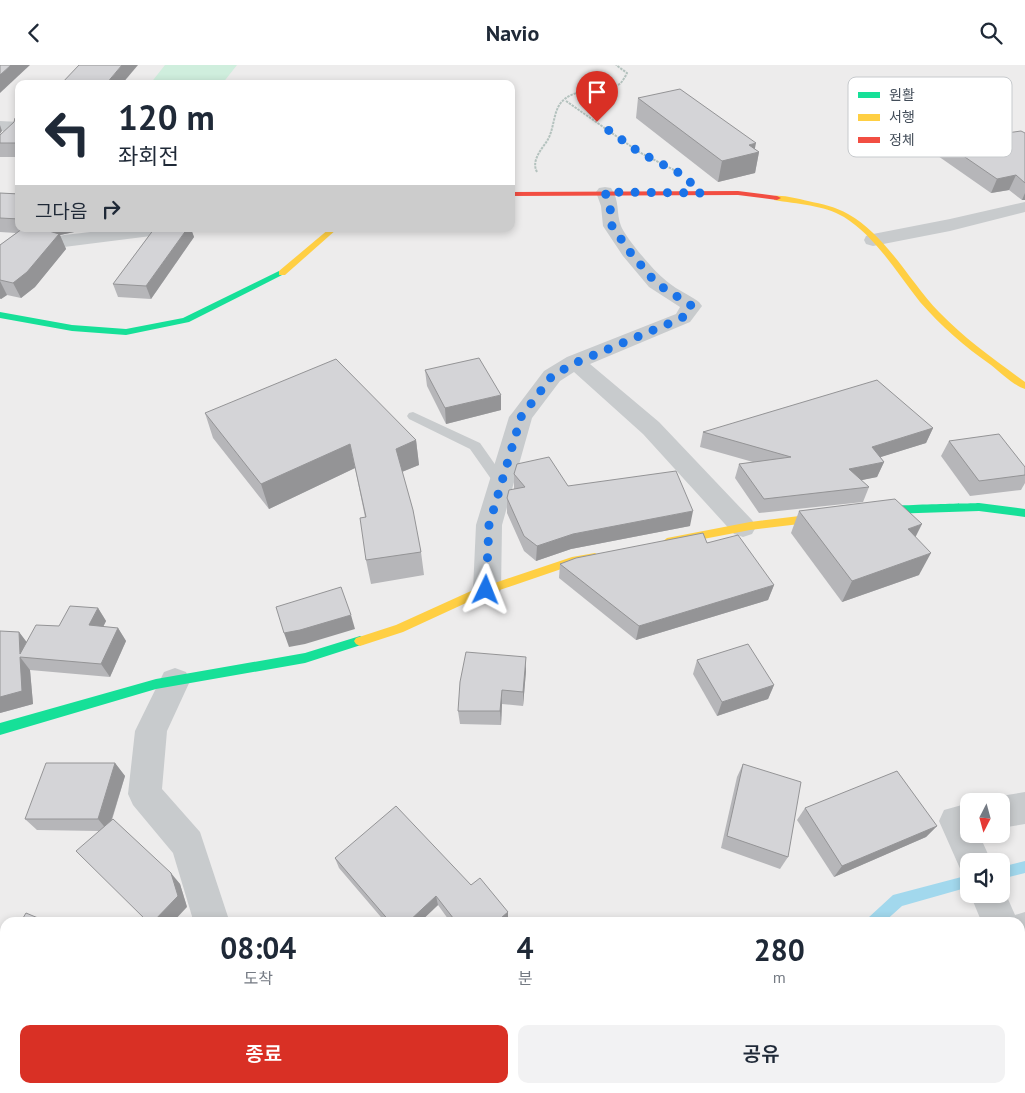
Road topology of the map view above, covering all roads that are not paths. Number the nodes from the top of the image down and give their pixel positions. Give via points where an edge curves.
1 (0, 127) edge
2 (15, 127) edge
3 (15, 130) edge
4 (0, 145) edge
5 (605, 192) junction
6 (515, 194) edge
7 (1025, 207) edge
8 (135, 232) edge
9 (330, 232) edge
10 (873, 240) junction
11 (64, 241) dead end
12 (0, 315) edge
13 (575, 363) junction
14 (1025, 387) edge
15 (413, 416) dead end
16 (501, 483) junction
17 (1025, 513) edge
18 (743, 527) junction
19 (658, 544) edge
20 (610, 554) edge
21 (486, 590) junction
22 (175, 681) junction
23 (0, 729) edge
24 (1025, 808) edge
25 (1010, 811) edge
26 (210, 917) edge

1 - 2 street
3 - 4 street
5 - 6 street
5 - 10 street via 769,196 821,206 845,215
5 - 13 street via 612,226 630,252 656,283 692,306 682,318
7 - 10 street
8 - 11 street
9 - 12 street via 286,271 186,320 126,332 72,328
10 - 14 street via 934,311 979,355
13 - 16 street via 552,376 521,417
13 - 18 street via 651,428
15 - 16 lane via 475,446
16 - 21 street via 489,525
17 - 18 street via 979,507 888,510
18 - 19 street
20 - 21 street via 572,561
21 - 22 street via 399,629 305,658
22 - 23 street
22 - 26 street via 151,731 145,794 188,843
24 - 25 street

